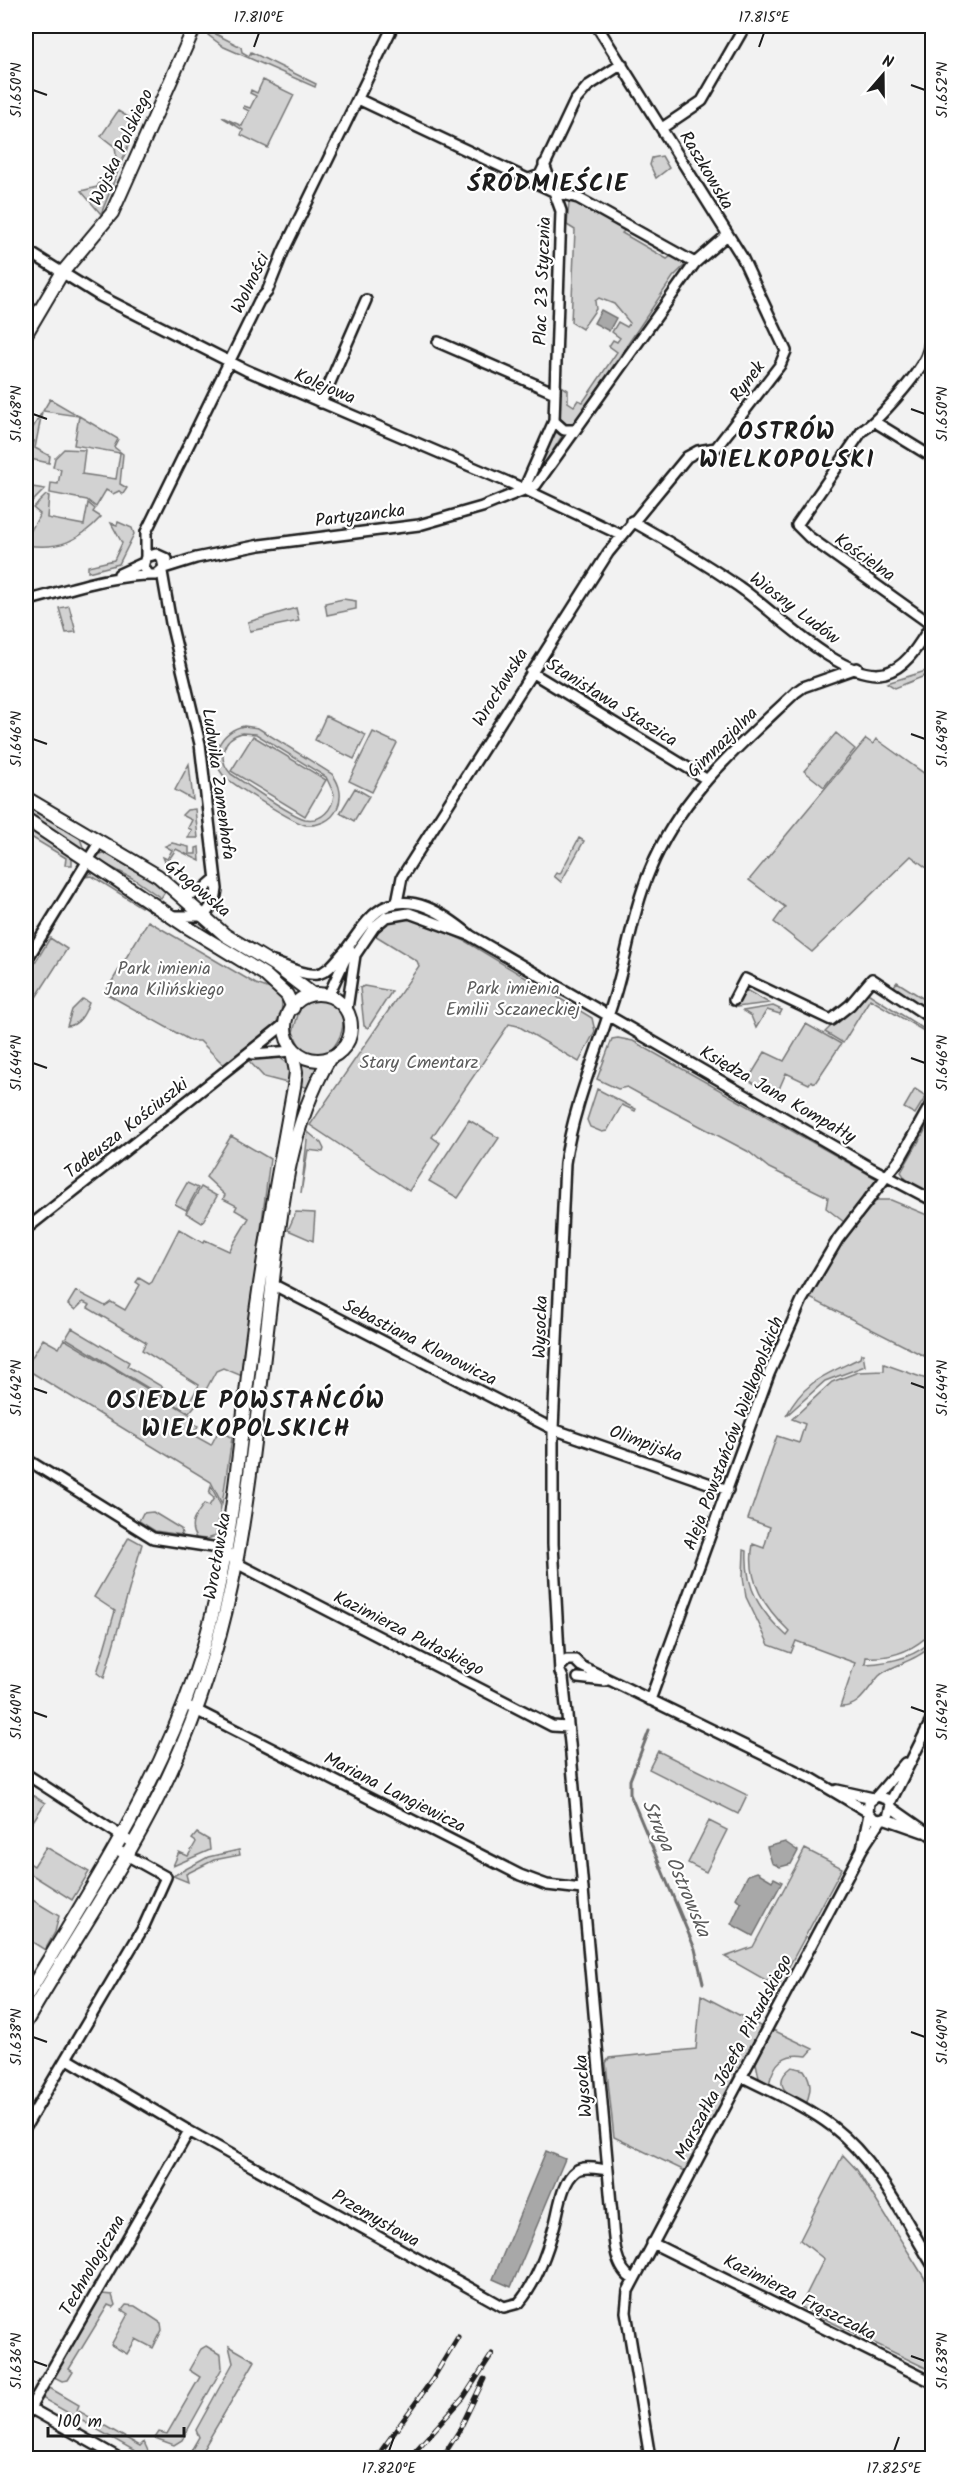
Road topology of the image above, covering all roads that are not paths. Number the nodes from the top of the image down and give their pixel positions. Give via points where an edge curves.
1 (195, 26) edge
2 (393, 26) edge
3 (597, 26) edge
4 (745, 26) edge
5 (925, 26) edge
6 (933, 30) edge
7 (622, 64) junction
8 (358, 99) junction
9 (662, 128) junction
10 (544, 164) junction
11 (529, 179) junction
12 (555, 192) junction
13 (727, 235) junction
14 (26, 250) edge
15 (695, 263) junction
16 (62, 273) junction
17 (366, 300) dead end
18 (933, 315) edge
19 (26, 334) edge
20 (781, 336) joint
21 (438, 342) dead end
22 (231, 361) junction
23 (555, 393) junction
24 (321, 403) junction
25 (554, 421) junction
26 (875, 422) junction
27 (573, 430) junction
28 (689, 455) joint
29 (933, 457) edge
30 (525, 489) junction
31 (632, 521) junction
32 (621, 535) junction
33 (145, 560) junction
34 (158, 570) junction
35 (104, 581) junction
36 (26, 601) edge
37 (932, 624) edge
38 (857, 668) junction
39 (531, 672) junction
40 (706, 779) junction
41 (26, 798) edge
42 (26, 819) edge
43 (100, 842) junction
44 (88, 861) junction
45 (215, 879) junction
46 (181, 894) junction
47 (397, 902) junction
48 (170, 916) junction
49 (204, 916) junction
50 (471, 936) junction
51 (354, 942) junction
52 (266, 959) junction
53 (26, 961) edge
54 (311, 993) junction
55 (329, 994) junction
56 (734, 1000) dead end
57 (293, 1008) junction
58 (347, 1009) junction
59 (608, 1016) junction
60 (933, 1019) edge
61 (286, 1023) junction
62 (292, 1051) junction
63 (248, 1056) junction
64 (329, 1059) junction
65 (933, 1102) edge
66 (887, 1176) junction
67 (933, 1200) edge
68 (26, 1229) edge
69 (272, 1284) junction
70 (553, 1429) junction
71 (26, 1459) edge
72 (728, 1490) junction
73 (225, 1549) junction
74 (236, 1563) junction
75 (561, 1645) junction
76 (571, 1659) junction
77 (561, 1666) junction
78 (581, 1666) junction
79 (571, 1679) junction
80 (627, 1689) junction
81 (650, 1700) junction
82 (184, 1704) junction
83 (197, 1709) junction
84 (933, 1719) edge
85 (568, 1727) junction
86 (914, 1752) junction
87 (26, 1774) edge
88 (821, 1784) junction
89 (875, 1797) junction
90 (891, 1805) junction
91 (868, 1813) junction
92 (884, 1819) junction
93 (932, 1835) edge
94 (127, 1839) junction
95 (862, 1849) junction
96 (120, 1851) junction
97 (582, 1889) junction
98 (26, 1997) edge
99 (26, 2022) edge
100 (66, 2058) junction
101 (741, 2076) junction
102 (26, 2126) edge
103 (189, 2131) junction
104 (608, 2170) junction
105 (652, 2243) junction
106 (933, 2264) edge
107 (633, 2279) junction
108 (933, 2382) edge
109 (28, 2411) edge
110 (119, 2458) edge
111 (650, 2458) edge

1 - 16 main road, Wojska Polskiego via 112,213
2 - 8 street, Wolności
3 - 7 street, Raszkowska
4 - 9 street via 702,100
5 - 6 street
7 - 9 street, Raszkowska
7 - 10 street via 588,86 574,101
8 - 11 street
8 - 22 street, Wolności
9 - 13 street, Raszkowska
10 - 11 street via 538,177
10 - 12 street
11 - 12 street
12 - 15 street, Plac 23 Stycznia via 581,199
12 - 23 street, Plac 23 Stycznia via 561,211
13 - 15 street
13 - 20 street, Raszkowska
14 - 16 street, Kolejowa
15 - 27 street
16 - 19 main road, Wojska Polskiego
16 - 22 street, Kolejowa
17 - 24 street
18 - 26 street via 926,356
20 - 28 street, Rynek via 786,348 784,356 716,448
21 - 23 street
22 - 24 street, Kolejowa
22 - 33 street, Wolności via 145,535
23 - 25 street, Plac 23 Stycznia
24 - 30 street, Kolejowa
25 - 27 street via 564,430
25 - 30 street, Plac 23 Stycznia
26 - 29 street
26 - 37 street, Kościelna via 862,431 797,525
27 - 30 street via 536,484
28 - 31 street, Wrocławska
30 - 32 street, Kolejowa
30 - 34 street, Partyzancka via 482,507 419,525 260,545
31 - 32 street, Wrocławska
31 - 38 street, Wiosny Ludów via 742,588 818,650
32 - 39 street, Wrocławska
33 - 34 street, Ludwika Zamenhofa
33 - 34 street via 156,554
33 - 35 street, Partyzancka
34 - 35 street, Partyzancka
34 - 45 street, Ludwika Zamenhofa via 200,744
35 - 36 street, Partyzancka
37 - 38 street, Wiosny Ludów via 906,661 896,668 878,674
38 - 40 street, Gimnazjalna via 799,689
39 - 40 street, Stanisława Staszica
39 - 47 street, Wrocławska via 402,877
40 - 59 street, Gimnazjalna via 665,838 649,873
41 - 43 main road, Głogowska
42 - 44 main road, Głogowska
43 - 44 street
43 - 46 main road, Głogowska
44 - 48 main road, Głogowska
44 - 53 street
45 - 46 street, Ludwika Zamenhofa via 199,893
45 - 49 street, Ludwika Zamenhofa via 216,897
46 - 49 main road, Głogowska
47 - 50 street via 413,902 430,909
47 - 51 street via 377,912
48 - 49 street
48 - 57 main road, Głogowska via 264,974 287,995
49 - 52 main road, Głogowska via 232,940
50 - 58 street via 403,912 380,920 359,947 351,968
50 - 59 street, Księdza Jana Kompałły
51 - 52 street via 319,974
51 - 55 street
52 - 54 main road, Głogowska
54 - 55 main road
54 - 57 main road
55 - 58 main road
56 - 60 street via 745,979 831,1020 873,980
57 - 61 main road
58 - 64 main road via 350,1035
59 - 66 street, Księdza Jana Kompałły
59 - 70 street, Wysocka via 571,1130 565,1163
61 - 62 main road
61 - 63 street, Tadeusza Kościuszki
62 - 63 street, Tadeusza Kościuszki
62 - 64 main road via 315,1060
62 - 73 main road, Wrocławska via 294,1087 260,1280
63 - 68 street, Tadeusza Kościuszki
64 - 69 main road, Wrocławska via 297,1131 282,1198
65 - 66 street, Aleja Powstańców Wielkopolskich
66 - 67 street, Księdza Jana Kompałły
66 - 72 street, Aleja Powstańców Wielkopolskich via 838,1239 802,1300 769,1374
69 - 70 street, Sebastiana Klonowicza
69 - 74 main road, Wrocławska
70 - 72 street, Olimpijska
70 - 75 street, Wysocka via 553,1544
71 - 73 street via 153,1538
72 - 81 street, Aleja Powstańców Wielkopolskich
73 - 74 street
73 - 82 main road, Wrocławska via 205,1642
74 - 83 main road, Wrocławska
74 - 85 street, Kazimierza Pułaskiego via 552,1726
75 - 76 street
75 - 77 street, Wysocka
76 - 77 street
76 - 78 street
77 - 79 street, Wysocka
78 - 79 street
78 - 80 street
79 - 80 street via 596,1678
79 - 85 street, Wysocka via 565,1701
80 - 81 street
81 - 88 street
82 - 83 street, Mariana Langiewicza
82 - 94 main road, Wrocławska
83 - 94 main road, Wrocławska via 172,1769
83 - 97 street, Mariana Langiewicza via 520,1875 547,1885
84 - 86 street
85 - 97 street, Wysocka
86 - 89 street
86 - 90 street
87 - 94 street
88 - 89 street via 856,1797
88 - 91 street
89 - 90 street via 885,1798
89 - 91 street via 868,1804
90 - 92 street
90 - 93 street
91 - 92 street via 874,1819
91 - 95 street
92 - 93 street
92 - 95 street
94 - 96 main road, Wrocławska
95 - 101 street, Marszałka Józefa Piłsudskiego
96 - 98 main road, Wrocławska
96 - 99 main road, Wrocławska
96 - 100 street via 166,1876 143,1928
97 - 104 street, Wysocka
100 - 102 street
100 - 103 street, Przemysłowa
101 - 105 street, Marszałka Józefa Piłsudskiego
101 - 106 street via 814,2115 847,2139 873,2167
103 - 104 street, Przemysłowa via 504,2307 519,2303 532,2282 574,2172 581,2168
103 - 109 street, Technologiczna
104 - 107 street, Wysocka via 618,2261 621,2270
105 - 107 street, Marszałka Józefa Piłsudskiego
105 - 108 street, Kazimierza Frąszczaka
107 - 111 street via 626,2312
109 - 110 street

